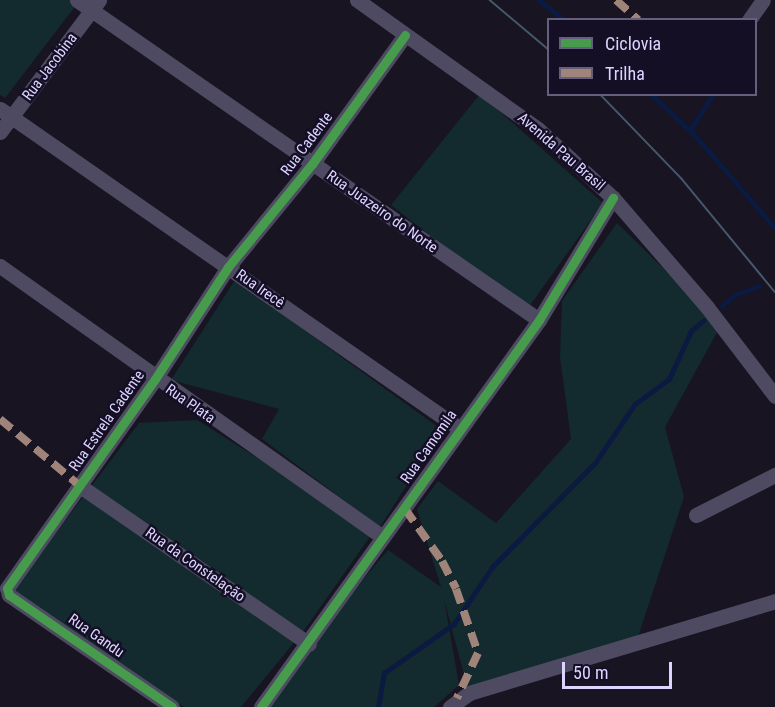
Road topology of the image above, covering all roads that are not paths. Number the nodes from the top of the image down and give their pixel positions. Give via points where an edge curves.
1 (77, 0) edge
2 (357, 0) edge
3 (764, 0) edge
4 (96, 5) edge
5 (750, 18) edge
6 (405, 35) junction
7 (6, 113) edge
8 (0, 132) edge
9 (312, 164) junction
10 (614, 198) junction
11 (0, 266) edge
12 (228, 267) junction
13 (539, 320) junction
14 (155, 379) junction
15 (775, 396) edge
16 (460, 429) junction
17 (775, 475) edge
18 (80, 486) junction
19 (696, 515) dead end
20 (383, 537) junction
21 (7, 588) joint
22 (775, 601) edge
23 (309, 644) junction
24 (172, 707) edge
25 (261, 707) edge
26 (450, 707) edge

1 - 4 street, Rua Juazeiro do Norte
2 - 6 street, Avenida Pau Brasil
3 - 5 street
4 - 7 street, Rua Jacobina
4 - 9 street, Rua Juazeiro do Norte
6 - 9 street, Rua Cadente
6 - 10 street, Avenida Pau Brasil via 481,85 538,129
7 - 8 street, Rua Jacobina
7 - 12 street, Rua Irecê
9 - 12 street, Rua Cadente
9 - 13 street, Rua Juazeiro do Norte
10 - 13 street, Rua Camomila
10 - 15 street, Avenida Pau Brasil via 707,307
11 - 14 street, Rua Plata
12 - 14 street, Rua Estrela Cadente
12 - 16 street, Rua Irecê
13 - 16 street, Rua Camomila
14 - 18 street, Rua Estrela Cadente
14 - 20 street, Rua Plata
16 - 20 street, Rua Camomila
17 - 19 street
18 - 21 street, Rua Estrela Cadente
18 - 23 street, Rua da Constelação
20 - 23 street, Rua Camomila
21 - 24 street, Rua Gandu via 9,595
22 - 26 street via 469,693
23 - 25 street, Rua Camomila

